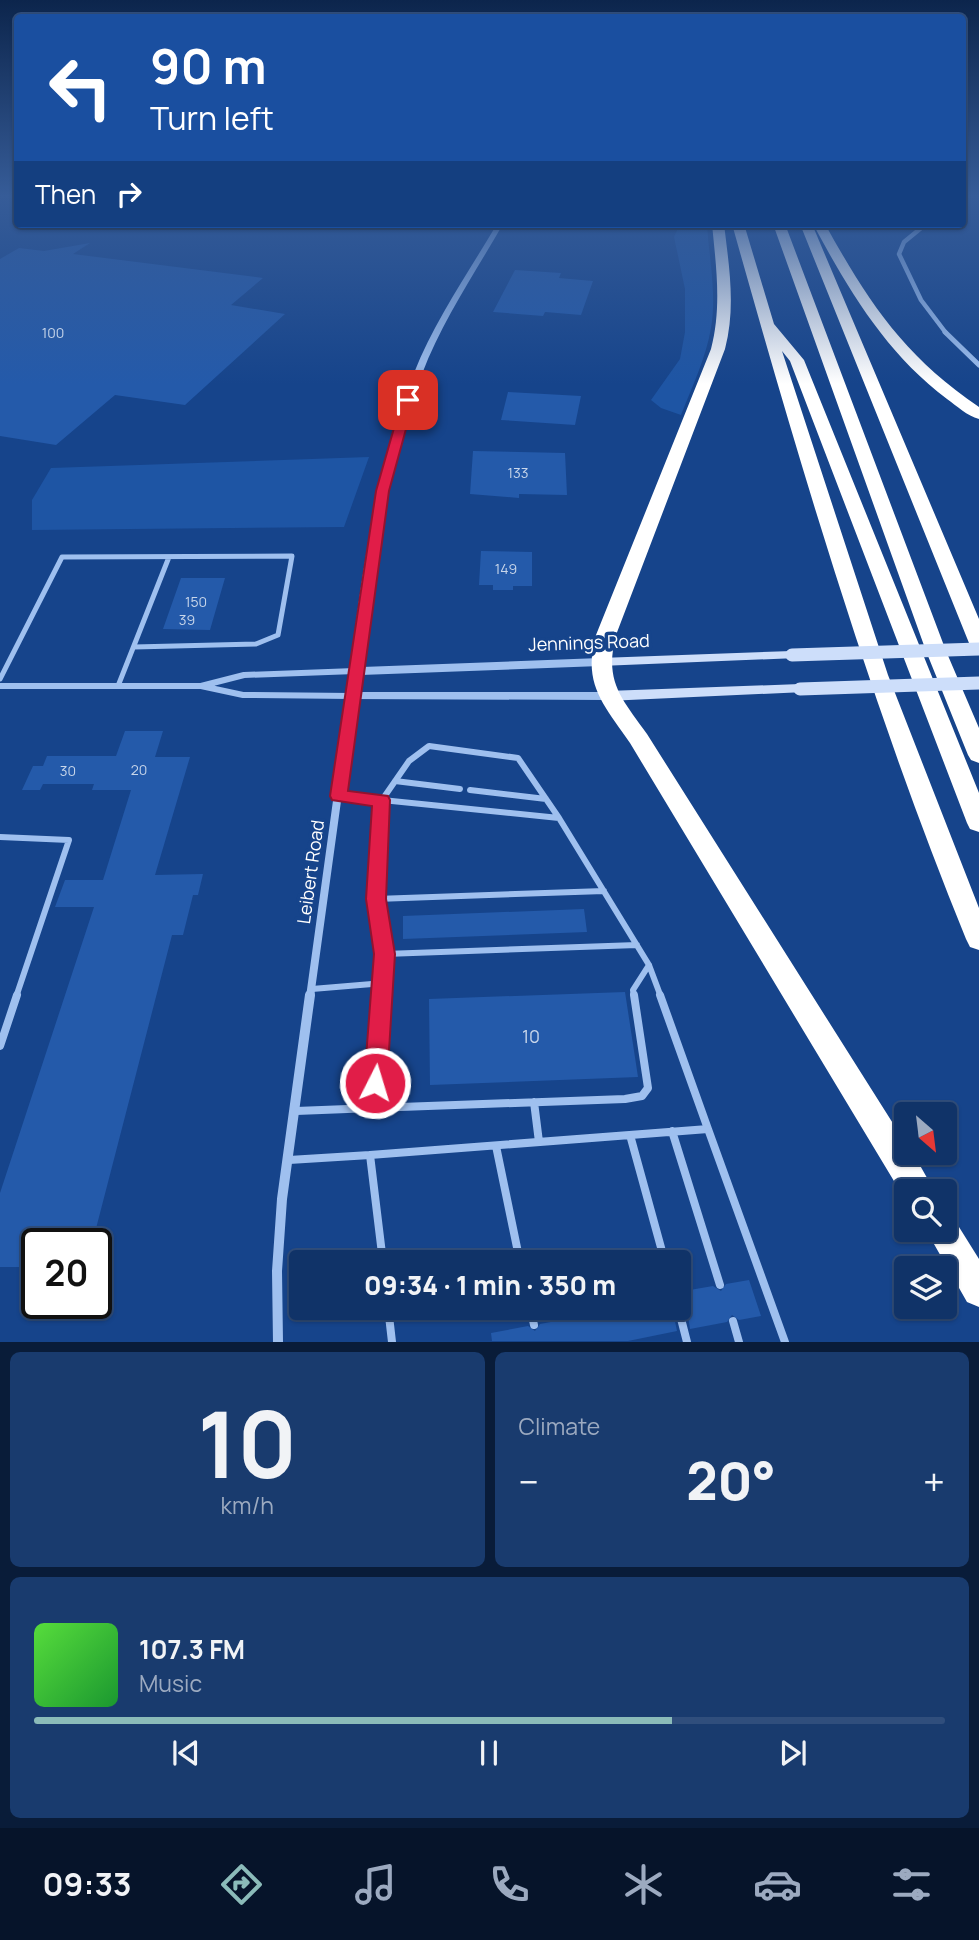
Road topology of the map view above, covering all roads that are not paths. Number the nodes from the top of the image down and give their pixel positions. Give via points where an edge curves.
1 (480, 259) edge
2 (722, 259) edge
3 (747, 259) edge
4 (779, 259) edge
5 (792, 259) edge
6 (820, 259) edge
7 (839, 259) edge
8 (900, 259) edge
9 (766, 323) junction
10 (979, 365) edge
11 (979, 414) edge
12 (169, 557) junction
13 (881, 577) junction
14 (979, 643) edge
15 (134, 648) junction
16 (979, 649) edge
17 (600, 662) junction
18 (355, 671) junction
19 (0, 679) edge
20 (979, 683) edge
21 (0, 686) edge
22 (118, 686) junction
23 (201, 686) junction
24 (352, 696) junction
25 (607, 696) junction
26 (979, 755) edge
27 (395, 781) junction
28 (460, 789) dead end
29 (470, 790) dead end
30 (339, 796) junction
31 (546, 799) junction
32 (382, 800) junction
33 (559, 818) junction
34 (979, 823) edge
35 (0, 837) edge
36 (604, 891) junction
37 (376, 899) junction
38 (979, 939) edge
39 (636, 945) junction
40 (385, 954) junction
41 (649, 965) junction
42 (384, 983) junction
43 (312, 989) junction
44 (0, 1046) edge
45 (534, 1102) junction
46 (373, 1108) junction
47 (296, 1111) junction
48 (708, 1129) junction
49 (672, 1131) junction
50 (630, 1135) junction
51 (539, 1142) junction
52 (496, 1146) junction
53 (370, 1155) junction
54 (288, 1160) junction
55 (911, 1179) edge
56 (949, 1242) edge
57 (382, 1250) edge
58 (518, 1250) edge
59 (662, 1250) edge
60 (720, 1285) dead end
61 (979, 1290) edge
62 (389, 1320) edge
63 (533, 1320) edge
64 (681, 1320) edge
65 (733, 1321) dead end
66 (534, 1325) dead end
67 (278, 1342) edge
68 (392, 1342) edge
69 (687, 1342) edge
70 (739, 1342) edge
71 (785, 1342) edge

1 - 18 street, Leibert Road via 432,343 399,426 380,502
2 - 17 highway via 725,293 720,341 606,635
3 - 9 highway
4 - 13 highway via 876,542
5 - 26 highway via 936,651
6 - 14 highway
7 - 11 highway via 891,339 930,379
8 - 10 street via 906,276 958,345
9 - 13 highway via 797,360
9 - 38 highway via 886,702
12 - 15 lane
12 - 15 lane via 292,556 278,635 256,644
12 - 19 lane via 62,556
13 - 34 highway
15 - 22 lane
16 - 17 main road, Jennings Road, bridge
17 - 18 street, Jennings Road
17 - 25 highway
18 - 23 street, Jennings Road via 244,675
18 - 24 street, Leibert Road
20 - 25 main road, Jennings Road, bridge
21 - 22 street, Jennings Road
22 - 23 street, Jennings Road
23 - 24 street, Jennings Road via 243,695
24 - 25 street, Jennings Road
24 - 30 street, Leibert Road
25 - 55 highway via 639,738
27 - 28 lane
27 - 31 lane via 409,761 429,746 518,758
27 - 32 lane
29 - 31 lane
30 - 32 lane
30 - 43 street, Leibert Road
31 - 33 lane
32 - 33 lane
32 - 37 lane
33 - 36 lane
35 - 44 lane via 69,840
36 - 37 lane
36 - 39 lane
37 - 40 lane
39 - 40 lane
39 - 41 lane
40 - 42 lane
41 - 45 lane via 633,990 648,1088 642,1096
41 - 48 lane
42 - 43 lane
42 - 46 lane
43 - 47 street, Leibert Road
45 - 46 lane
45 - 51 lane
46 - 47 lane
47 - 54 street, Leibert Road
48 - 49 lane
48 - 71 lane
49 - 50 lane
49 - 60 lane
50 - 51 lane
50 - 59 lane
51 - 52 lane
52 - 53 lane
52 - 58 lane
53 - 54 lane
53 - 57 lane
54 - 67 street, Leibert Road via 278,1238
56 - 61 highway
62 - 68 lane
63 - 66 lane
64 - 69 lane
65 - 70 lane

